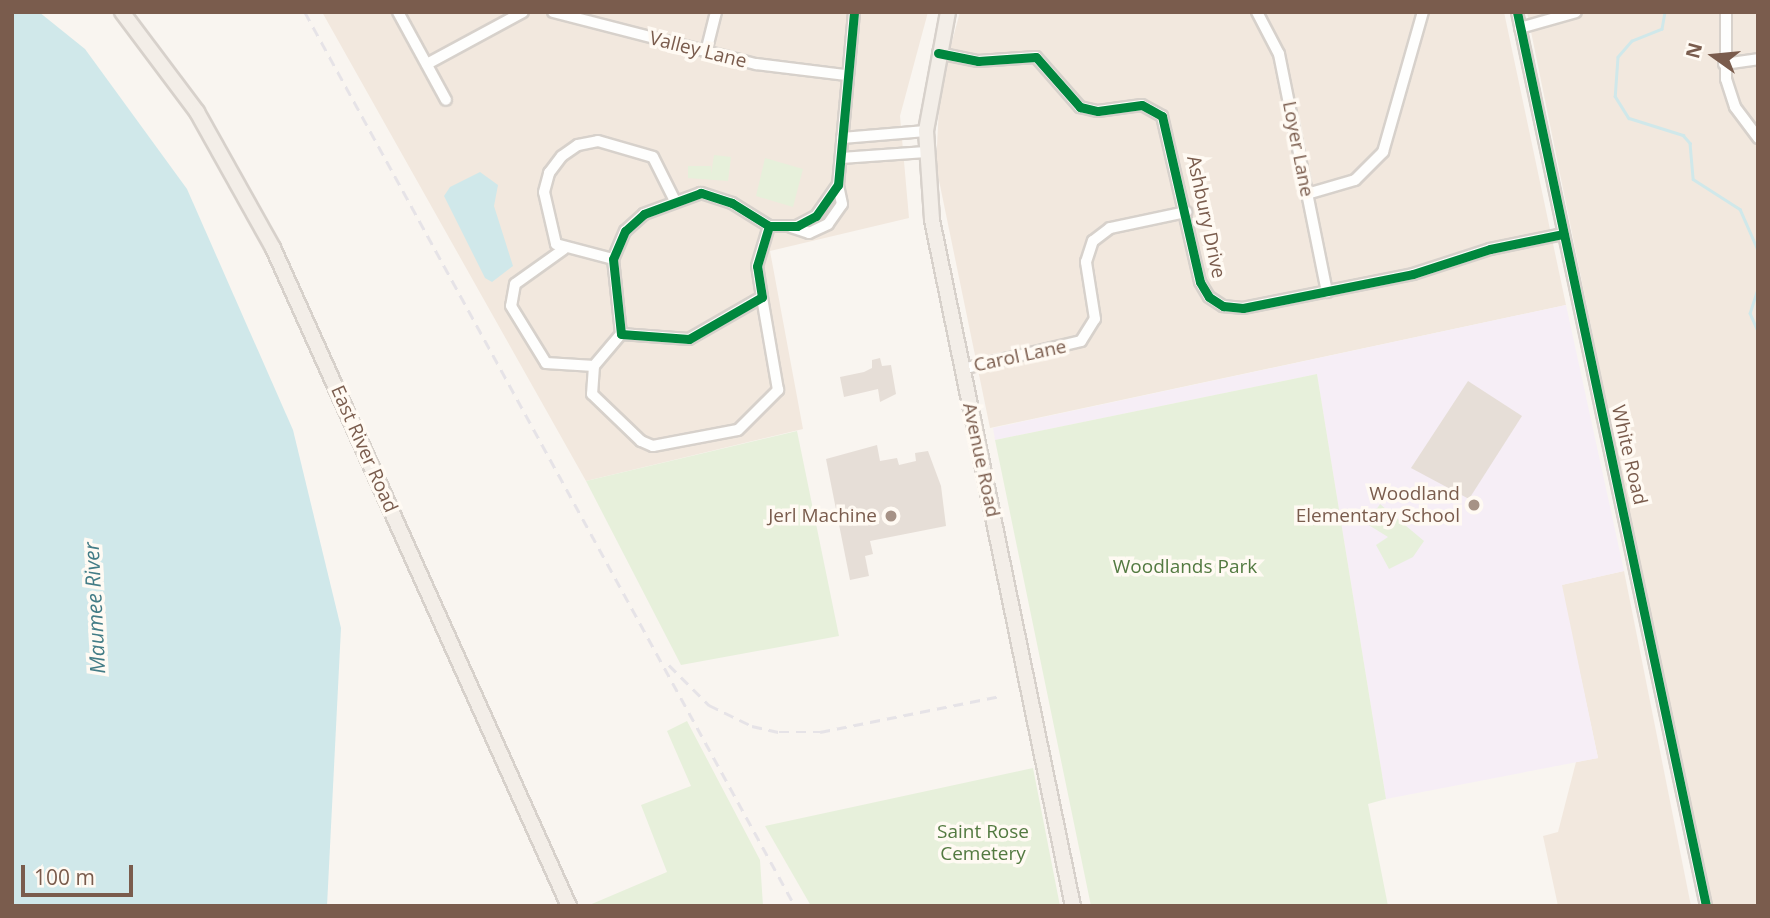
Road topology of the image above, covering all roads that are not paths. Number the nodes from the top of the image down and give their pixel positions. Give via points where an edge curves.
1 (122, 12) edge
2 (398, 12) edge
3 (523, 12) edge
4 (553, 12) edge
5 (716, 12) edge
6 (854, 12) edge
7 (948, 12) edge
8 (1257, 12) edge
9 (1423, 12) edge
10 (1517, 12) edge
11 (1576, 12) edge
12 (1726, 12) edge
13 (583, 16) edge
14 (1520, 28) junction
15 (706, 52) junction
16 (938, 53) junction
17 (1758, 59) edge
18 (427, 64) junction
19 (1724, 64) junction
20 (846, 75) junction
21 (446, 100) dead end
22 (926, 131) junction
23 (842, 138) junction
24 (1758, 138) edge
25 (926, 152) junction
26 (841, 158) junction
27 (1307, 194) junction
28 (674, 199) junction
29 (1186, 212) junction
30 (769, 226) junction
31 (1563, 234) junction
32 (564, 249) junction
33 (613, 259) junction
34 (1327, 292) junction
35 (762, 297) junction
36 (621, 334) junction
37 (594, 366) junction
38 (962, 369) junction
39 (569, 906) edge
40 (1073, 906) edge
41 (1706, 906) edge

1 - 39 main road, East River Road via 197,112 267,237
2 - 18 street
3 - 18 street
4 - 13 street, Valley Lane
5 - 15 street
6 - 20 street
7 - 16 main road, Avenue Road
8 - 27 street, Loyer Lane via 1279,54
9 - 27 street via 1383,152 1355,180
10 - 14 street, White Road
11 - 14 street
12 - 19 street
13 - 15 street, Valley Lane
14 - 31 street, White Road
15 - 20 street, Valley Lane
16 - 22 main road, Avenue Road
16 - 29 street, Ashbury Drive via 978,61 1036,57 1080,107 1098,111 1142,105 1157,112 1169,130
17 - 19 street
18 - 21 street
19 - 24 street via 1735,107
20 - 23 street
22 - 23 street
22 - 25 main road, Avenue Road
23 - 26 street
25 - 26 street
25 - 38 main road, Avenue Road via 932,220
26 - 30 street via 838,185 816,216 790,227
27 - 34 street, Loyer Lane
28 - 30 street via 701,193 717,197
28 - 32 street via 653,157 598,141 578,145 554,164 545,180 546,216
28 - 33 street via 632,223
29 - 34 street, Ashbury Drive via 1202,287 1218,304 1244,308
29 - 38 street, Carol Lane via 1111,228 1093,241 1086,262 1095,319 1081,341
30 - 35 street via 757,266
31 - 34 street, Ashbury Drive
31 - 41 street, White Road
32 - 33 street
32 - 37 street via 515,284 511,306 546,363
33 - 36 street
35 - 36 street via 688,339
35 - 37 street via 778,390 738,430 647,444 596,401
36 - 37 street
38 - 40 main road, Avenue Road

